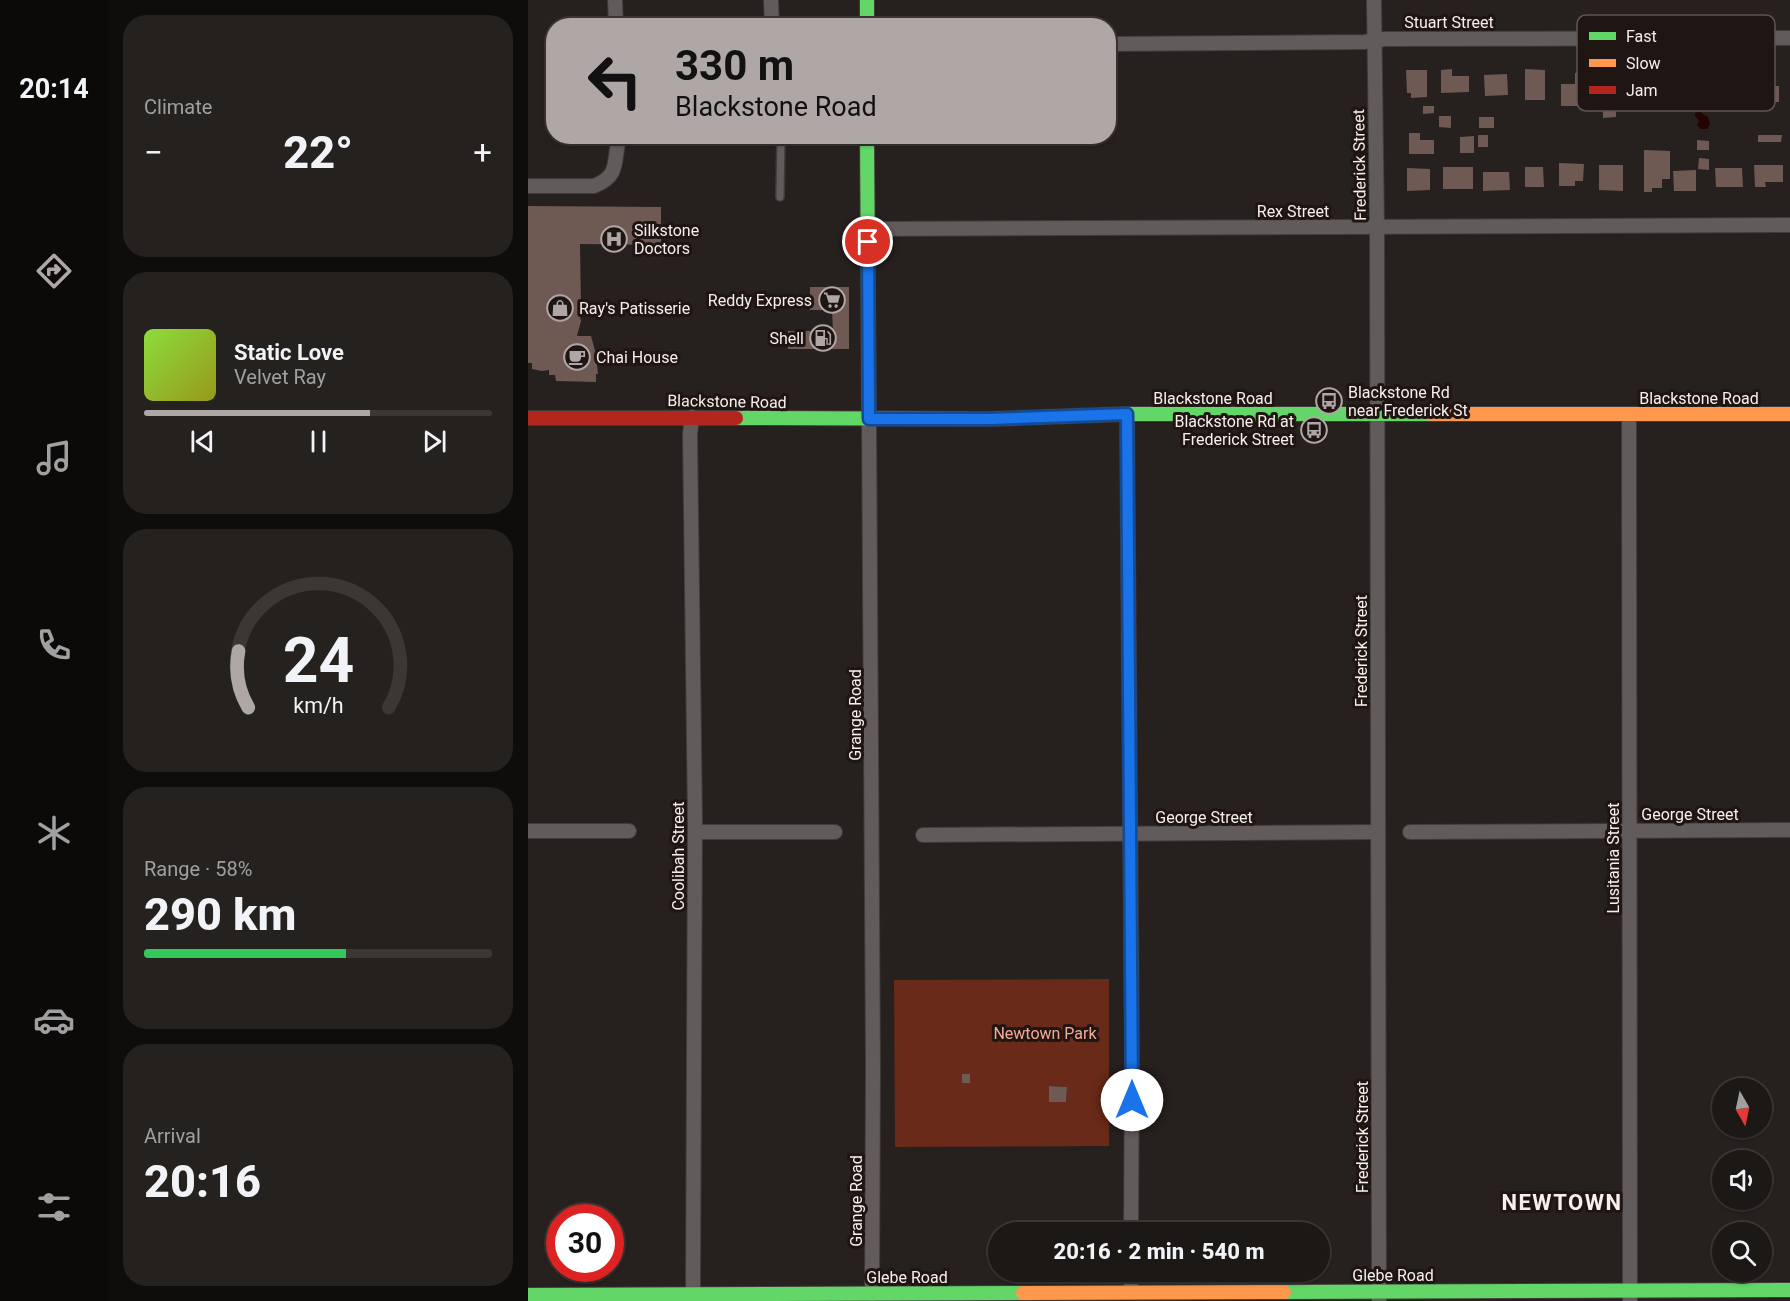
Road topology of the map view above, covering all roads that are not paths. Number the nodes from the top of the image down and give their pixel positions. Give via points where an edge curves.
1 (615, 0) edge
2 (771, 0) edge
3 (867, 0) edge
4 (1374, 0) edge
5 (616, 18) edge
6 (772, 18) edge
7 (867, 18) edge
8 (1775, 38) edge
9 (1790, 38) edge
10 (1577, 39) edge
11 (1374, 40) junction
12 (1116, 44) edge
13 (616, 144) edge
14 (781, 144) edge
15 (867, 144) edge
16 (528, 186) edge
17 (780, 197) dead end
18 (1790, 225) edge
19 (1377, 227) junction
20 (868, 229) junction
21 (1127, 414) junction
22 (1790, 414) edge
23 (1377, 415) junction
24 (1629, 415) junction
25 (692, 417) junction
26 (528, 418) edge
27 (869, 419) junction
28 (1790, 830) edge
29 (528, 831) edge
30 (629, 831) dead end
31 (835, 831) dead end
32 (1629, 831) junction
33 (695, 832) junction
34 (1378, 832) junction
35 (1410, 832) dead end
36 (923, 834) dead end
37 (1130, 834) junction
38 (1131, 1222) edge
39 (1131, 1282) edge
40 (1790, 1290) edge
41 (1131, 1292) junction
42 (872, 1294) junction
43 (528, 1295) edge
44 (699, 1296) edge
45 (1379, 1296) edge
46 (1630, 1296) edge
47 (1037, 1297) edge
48 (1163, 1297) edge

1 - 5 street
2 - 6 street
3 - 7 main road
4 - 11 street, Frederick Street
8 - 9 street, Stuart Street
10 - 11 street, Stuart Street
11 - 12 street, Stuart Street
11 - 19 street, Frederick Street
13 - 16 street via 616,164 601,183
14 - 17 lane
15 - 20 main road, Grange Road
18 - 19 street, Rex Street
19 - 20 street, Rex Street
19 - 23 street, Frederick Street
20 - 27 main road, Grange Road
21 - 23 main road, Blackstone Road
21 - 27 main road, Blackstone Road
21 - 37 street
22 - 24 main road, Blackstone Road
23 - 24 main road, Blackstone Road
23 - 34 street, Frederick Street
24 - 32 street, Lusitania Street
25 - 26 main road, Blackstone Road
25 - 27 main road, Blackstone Road
25 - 33 street, Coolibah Street
27 - 42 street, Grange Road
28 - 32 street, George Street
29 - 30 street
31 - 33 street
32 - 35 street, George Street
32 - 46 street, Lusitania Street
33 - 44 street, Coolibah Street
34 - 37 street, George Street
34 - 45 street, Frederick Street
36 - 37 street, George Street
37 - 38 street
39 - 41 street
40 - 46 main road, Glebe Road
41 - 47 main road, Glebe Road
41 - 48 main road, Glebe Road
42 - 44 main road, Glebe Road
42 - 47 main road, Glebe Road
43 - 44 main road, Glebe Road
45 - 46 main road, Glebe Road
45 - 48 main road, Glebe Road

